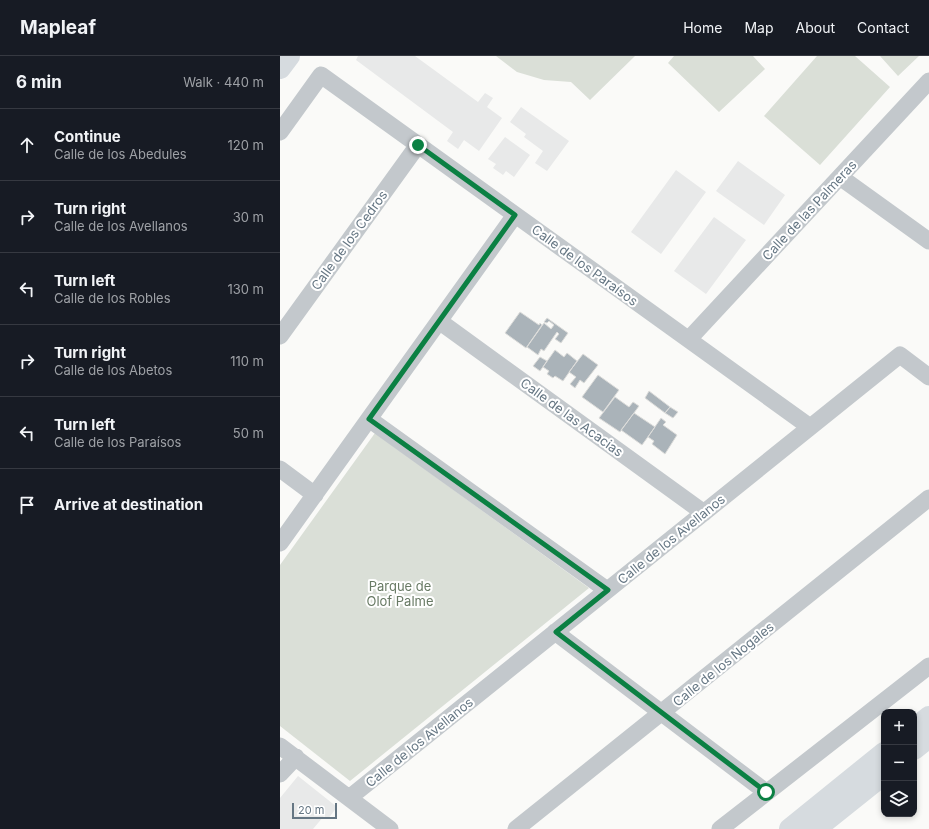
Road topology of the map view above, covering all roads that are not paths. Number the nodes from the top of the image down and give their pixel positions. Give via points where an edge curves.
1 (289, 56) edge
2 (280, 68) edge
3 (929, 81) edge
4 (280, 132) edge
5 (418, 145) junction
6 (840, 177) junction
7 (515, 215) junction
8 (929, 241) edge
9 (439, 321) junction
10 (280, 336) edge
11 (689, 339) junction
12 (929, 377) edge
13 (369, 419) junction
14 (810, 427) junction
15 (280, 469) edge
16 (314, 495) junction
17 (929, 498) edge
18 (704, 513) junction
19 (280, 543) edge
20 (608, 590) junction
21 (556, 632) junction
22 (929, 666) edge
23 (662, 713) junction
24 (929, 717) edge
25 (917, 727) edge
26 (929, 737) edge
27 (280, 746) edge
28 (917, 747) edge
29 (881, 755) edge
30 (296, 758) junction
31 (280, 774) edge
32 (881, 776) edge
33 (766, 792) junction
34 (349, 798) junction
35 (390, 829) edge
36 (516, 829) edge
37 (720, 829) edge
38 (790, 829) edge
39 (815, 829) edge

1 - 2 street
3 - 6 street, Calle de las Palmeras
4 - 5 street, Calle de los Paraísos via 321,75
5 - 7 street, Calle de los Paraísos
5 - 10 street, Calle de los Cedros
6 - 8 street
6 - 11 street, Calle de las Palmeras
7 - 9 street
7 - 11 street, Calle de los Paraísos
9 - 13 street
9 - 18 street, Calle de las Acacias
11 - 14 street, Calle de los Paraísos
12 - 14 street, Calle de los Avellanos via 900,355
13 - 16 street
13 - 20 street
14 - 18 street, Calle de los Avellanos
15 - 16 street
16 - 19 street
17 - 23 street, Calle de los Nogales
18 - 20 street, Calle de los Avellanos
20 - 21 street, Calle de los Avellanos
21 - 23 street
21 - 34 street, Calle de los Avellanos
22 - 33 street
23 - 33 street
23 - 36 street, Calle de los Nogales
24 - 25 street
26 - 28 street
27 - 30 street
29 - 38 street
30 - 31 street
30 - 34 street
32 - 39 street
33 - 37 street
34 - 35 street

